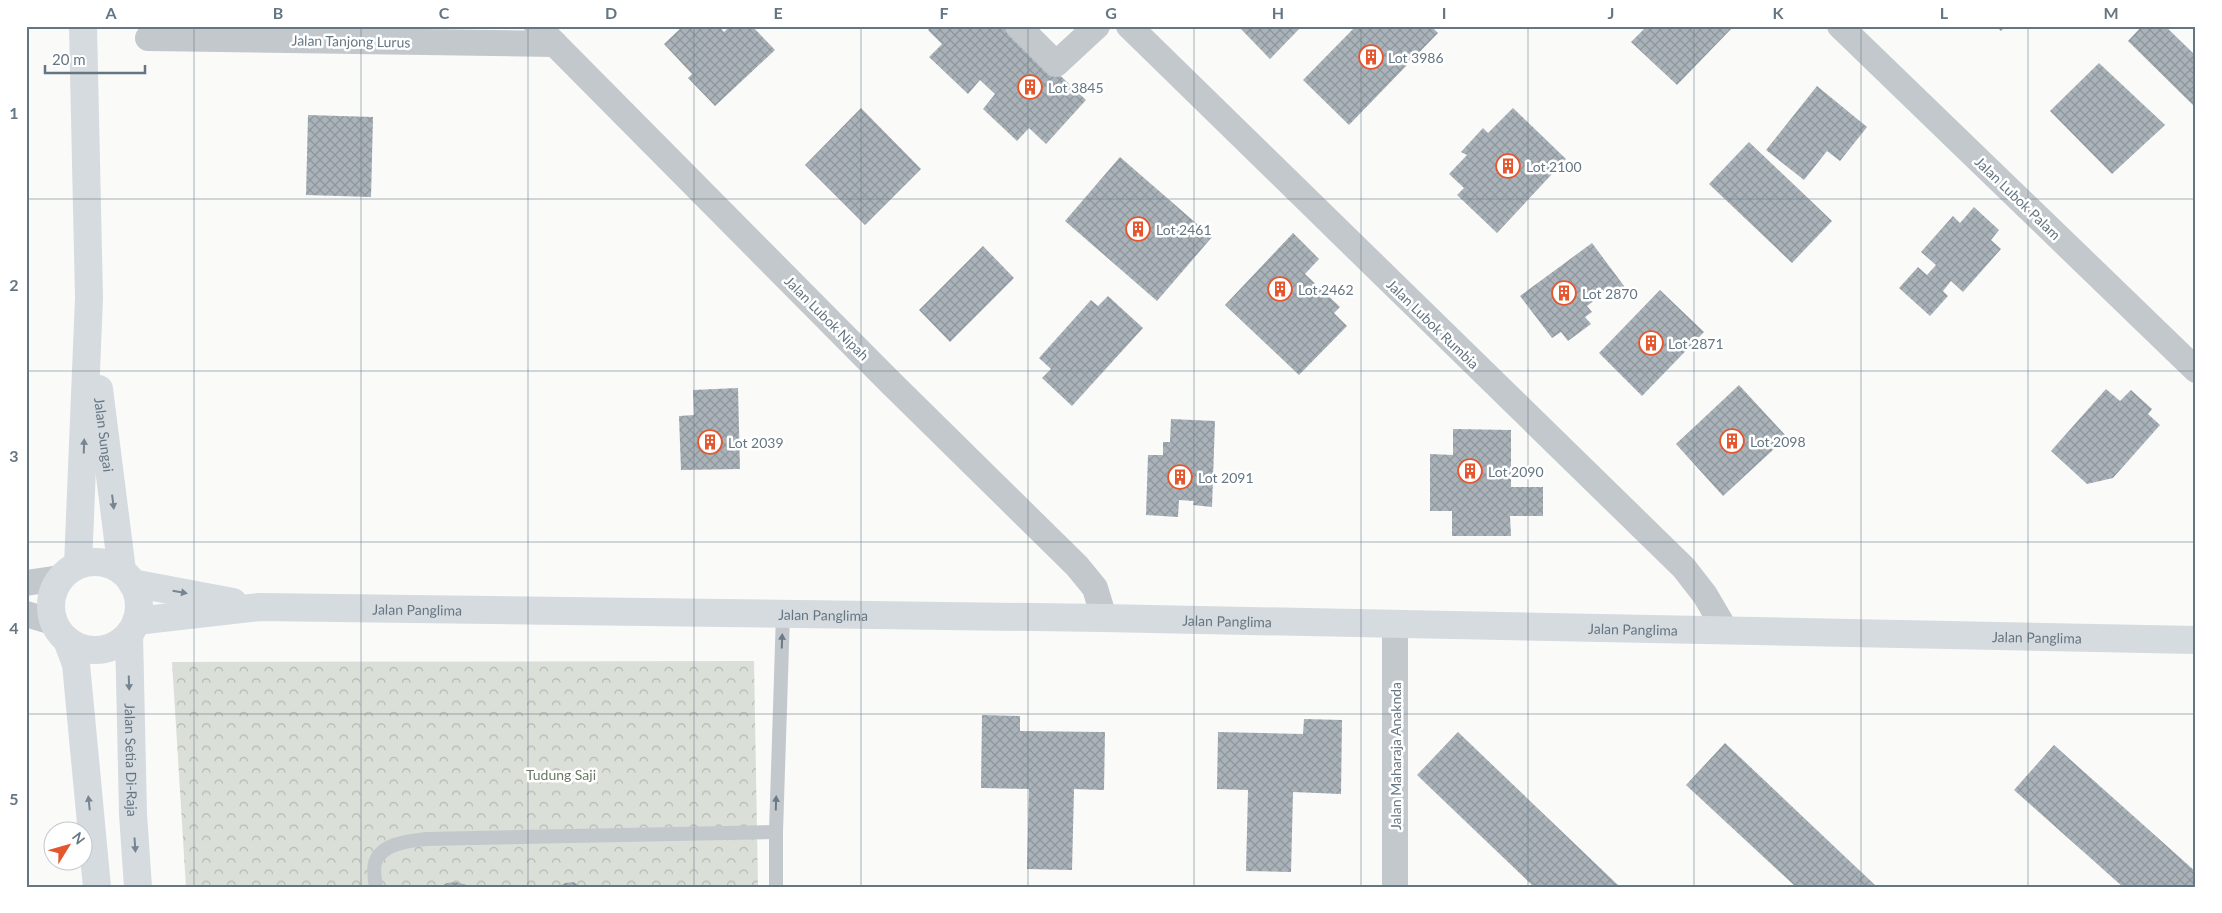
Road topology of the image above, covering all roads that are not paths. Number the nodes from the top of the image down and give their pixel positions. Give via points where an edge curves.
1 (83, 26) edge
2 (1018, 26) edge
3 (1097, 26) edge
4 (1129, 26) edge
5 (1840, 26) edge
6 (546, 35) edge
7 (148, 38) dead end
8 (89, 298) junction
9 (2196, 370) edge
10 (69, 572) junction
11 (127, 577) junction
12 (26, 583) edge
13 (260, 606) junction
14 (26, 614) edge
15 (783, 614) junction
16 (1104, 618) junction
17 (1395, 625) junction
18 (133, 628) junction
19 (1726, 630) junction
20 (60, 631) junction
21 (2196, 640) edge
22 (776, 832) junction
23 (97, 887) edge
24 (138, 887) edge
25 (376, 887) edge
26 (776, 887) edge
27 (1395, 887) edge

1 - 8 main road, Jalan Sungai
2 - 3 street via 1056,64
4 - 19 street, Jalan Lubok Rumbia via 1684,568
5 - 9 street, Jalan Lubok Palam
6 - 7 street, Jalan Tanjong Lurus
6 - 16 street, Jalan Lubok Nipah via 1077,566 1095,588
10 -> 8 main road, Jalan Sungai
8 -> 11 main road, Jalan Sungai
10 - 11 main road via 100,562
10 - 12 street
10 - 20 main road via 51,599
11 -> 13 main road, Jalan Panglima
11 - 18 main road via 138,596 139,608
13 - 15 main road, Jalan Panglima
13 - 18 main road, Jalan Panglima
14 - 20 street
15 - 16 main road, Jalan Panglima
22 -> 15 lane
16 - 17 main road, Jalan Panglima
17 - 19 main road, Jalan Panglima
17 - 27 street, Jalan Maharaja Anaknda
18 - 20 main road via 111,648 88,650
18 -> 24 main road, Jalan Setia Di-Raja via 133,814
19 - 21 main road, Jalan Panglima
23 -> 20 main road via 76,664
22 - 25 lane via 402,842 380,852 374,864
22 - 26 lane

